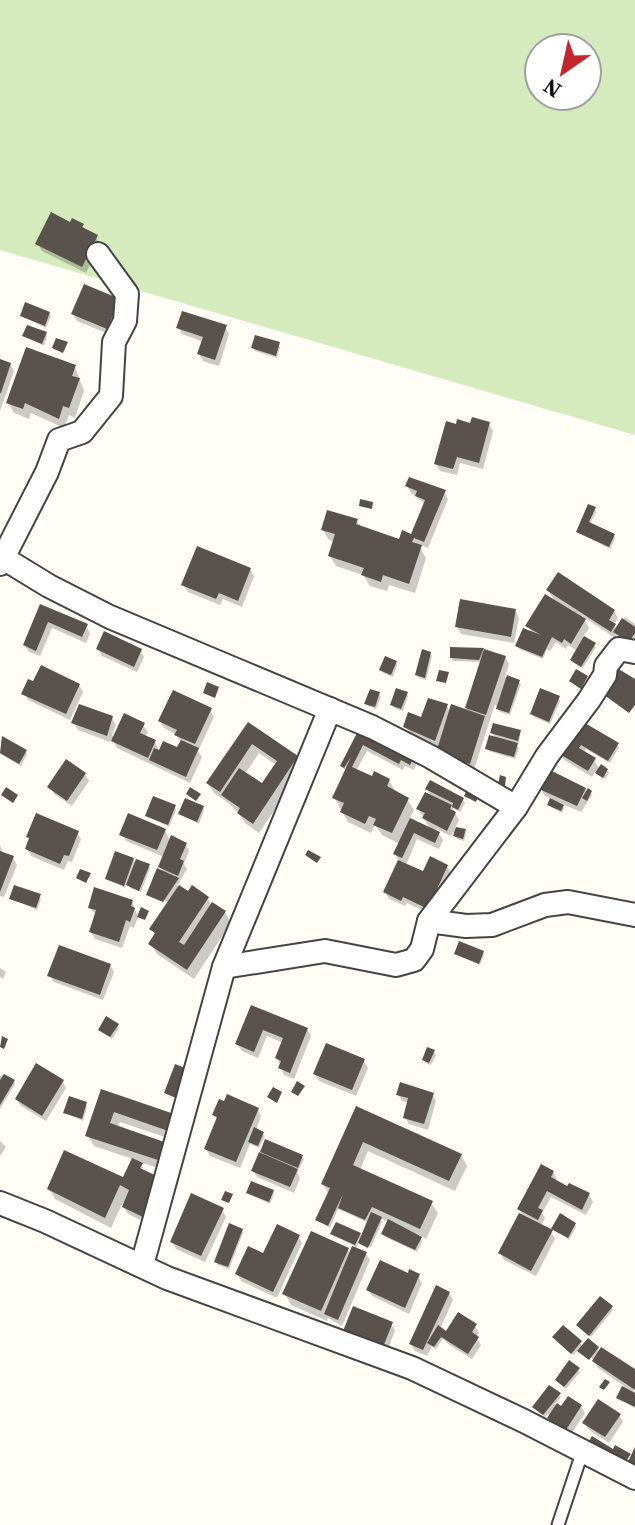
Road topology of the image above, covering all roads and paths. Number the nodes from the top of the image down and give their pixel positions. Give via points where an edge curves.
1 (98, 254) dead end
2 (1, 560) edge
3 (635, 652) edge
4 (330, 709) junction
5 (516, 807) junction
6 (635, 915) edge
7 (429, 921) junction
8 (224, 967) junction
9 (0, 1203) edge
10 (142, 1265) junction
11 (582, 1453) junction
12 (635, 1478) edge
13 (558, 1525) edge

1 - 2 street via 127,294 125,321 114,342 111,396 82,432 59,440
2 - 4 street via 110,617
3 - 5 street via 619,649
4 - 5 street via 431,757
4 - 8 street
5 - 7 street
6 - 7 street via 568,902 492,925
7 - 8 street via 419,955 403,965 325,951
8 - 10 street
9 - 10 street
10 - 11 street via 412,1368
11 - 12 street
11 - 13 lane

